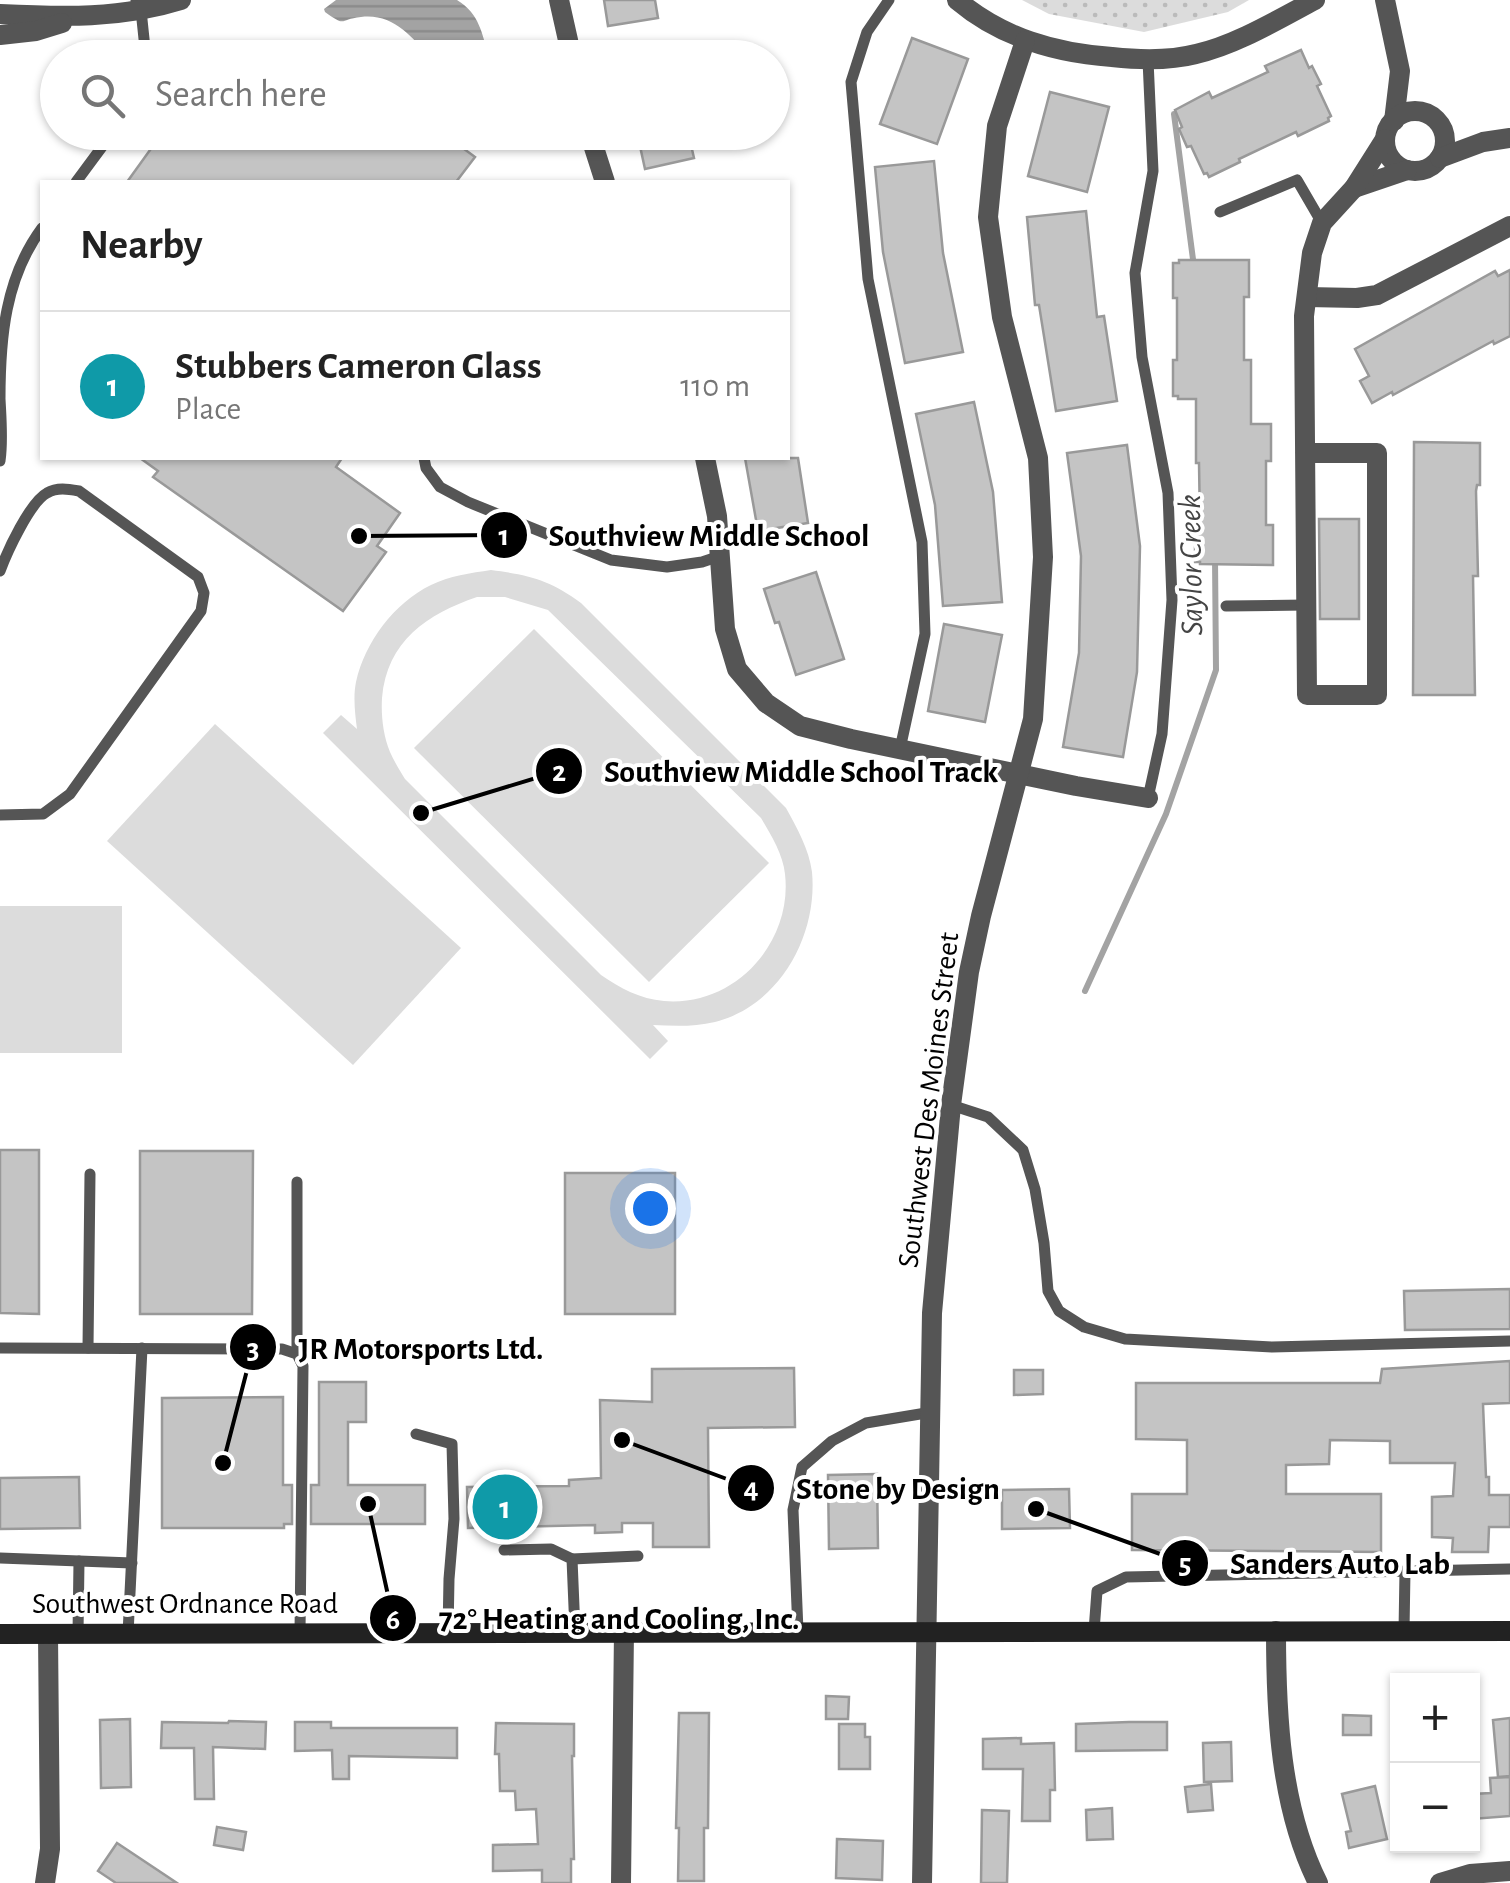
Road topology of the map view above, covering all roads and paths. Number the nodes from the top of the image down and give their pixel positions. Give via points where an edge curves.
1 (181, 0) edge
2 (559, 0) edge
3 (889, 0) edge
4 (957, 0) edge
5 (1315, 0) edge
6 (1386, 0) edge
7 (138, 5) edge
8 (0, 14) edge
9 (76, 18) junction
10 (0, 35) edge
11 (143, 40) edge
12 (568, 40) edge
13 (1025, 41) junction
14 (1148, 60) junction
15 (1400, 71) junction
16 (1436, 120) junction
17 (1390, 130) junction
18 (1510, 138) edge
19 (1483, 142) junction
20 (100, 150) edge
21 (595, 150) edge
22 (1440, 158) junction
23 (1407, 170) junction
24 (77, 180) edge
25 (604, 180) edge
26 (1354, 188) junction
27 (1220, 212) dead end
28 (1322, 223) junction
29 (1510, 226) edge
30 (40, 232) edge
31 (1307, 297) junction
32 (1305, 454) junction
33 (424, 460) edge
34 (706, 460) edge
35 (0, 461) edge
36 (720, 556) junction
37 (0, 571) edge
38 (1306, 605) junction
39 (1226, 606) dead end
40 (900, 749) junction
41 (1019, 774) junction
42 (1148, 798) joint
43 (0, 815) edge
44 (951, 1104) junction
45 (90, 1174) dead end
46 (296, 1182) dead end
47 (1510, 1341) edge
48 (0, 1348) edge
49 (88, 1348) junction
50 (142, 1348) junction
51 (297, 1354) junction
52 (932, 1412) junction
53 (416, 1434) dead end
54 (504, 1550) dead end
55 (638, 1556) dead end
56 (0, 1558) edge
57 (572, 1559) junction
58 (79, 1561) junction
59 (132, 1563) junction
60 (1510, 1569) edge
61 (1405, 1571) junction
62 (925, 1630) junction
63 (1094, 1630) junction
64 (1276, 1630) junction
65 (575, 1631) junction
66 (624, 1631) junction
67 (798, 1631) junction
68 (1404, 1631) junction
69 (300, 1632) junction
70 (448, 1632) junction
71 (1510, 1632) edge
72 (0, 1634) edge
73 (48, 1634) junction
74 (78, 1634) junction
75 (128, 1634) junction
76 (1510, 1871) edge
77 (45, 1883) edge
78 (621, 1883) edge
79 (922, 1883) edge
80 (1318, 1883) edge
81 (1440, 1883) edge

1 - 7 street
2 - 12 street
3 - 40 lane via 867,32 851,82 868,278 922,542 925,634
4 - 13 street
5 - 14 street via 1197,54
6 - 15 street
7 - 9 street
7 - 11 lane
8 - 9 street
9 - 10 street
13 - 14 street via 1072,54
13 - 41 street, Southwest Des Moines Street via 997,126 988,217 1002,317 1038,458 1043,556 1033,719
14 - 42 lane via 1152,171 1135,274 1142,357 1168,493 1172,600 1162,734
15 - 16 street
15 - 17 street
16 - 17 street via 1412,112
16 - 19 street
16 - 22 street via 1446,140
17 - 23 street via 1386,150
17 - 26 street
18 - 19 street
19 - 22 street
20 - 24 lane
21 - 25 street
22 - 23 street via 1426,170
23 - 26 street
26 - 28 street
27 - 28 lane via 1297,180
28 - 31 street
29 - 31 street via 1377,295
30 - 35 lane via 13,282 4,317
31 - 32 street
32 - 38 street
32 - 38 street via 1377,453 1376,694 1307,695
33 - 36 lane via 440,487 611,560 667,567
34 - 36 street
36 - 40 street via 733,656 766,703 800,726
37 - 43 lane via 31,511 45,493 64,488 79,490 198,577 204,593 201,611 70,794 43,814
38 - 39 lane
40 - 41 street
41 - 42 street
41 - 44 street, Southwest Des Moines Street via 969,972
44 - 47 lane via 988,1117 1022,1150 1035,1189 1048,1290 1059,1311 1084,1327 1125,1339 1272,1347
44 - 52 street, Southwest Des Moines Street via 932,1313
45 - 49 lane
46 - 51 lane
48 - 49 lane
49 - 50 lane
50 - 51 lane
50 - 59 lane
51 - 69 lane via 303,1366
52 - 62 street, Southwest Des Moines Street
52 - 67 lane via 866,1422 802,1467 793,1510
53 - 70 lane via 452,1444
54 - 57 lane via 551,1549
55 - 57 lane
56 - 58 lane
57 - 65 lane
58 - 59 lane
58 - 74 lane
59 - 75 lane
60 - 61 lane
61 - 63 lane via 1126,1577 1097,1591
61 - 68 lane
62 - 63 street, Southwest Ordnance Road
62 - 67 street, Southwest Ordnance Road
62 - 79 street, Southwest Des Moines Street
63 - 64 street, Southwest Ordnance Road
64 - 68 street, Southwest Ordnance Road
64 - 80 street via 1286,1770
65 - 66 street, Southwest Ordnance Road
65 - 70 street, Southwest Ordnance Road
66 - 67 street, Southwest Ordnance Road
66 - 78 street
68 - 71 street, Southwest Ordnance Road
69 - 70 street, Southwest Ordnance Road
69 - 75 street, Southwest Ordnance Road
72 - 73 street, Southwest Ordnance Road
73 - 74 street, Southwest Ordnance Road
73 - 77 street
74 - 75 street, Southwest Ordnance Road
76 - 81 street

